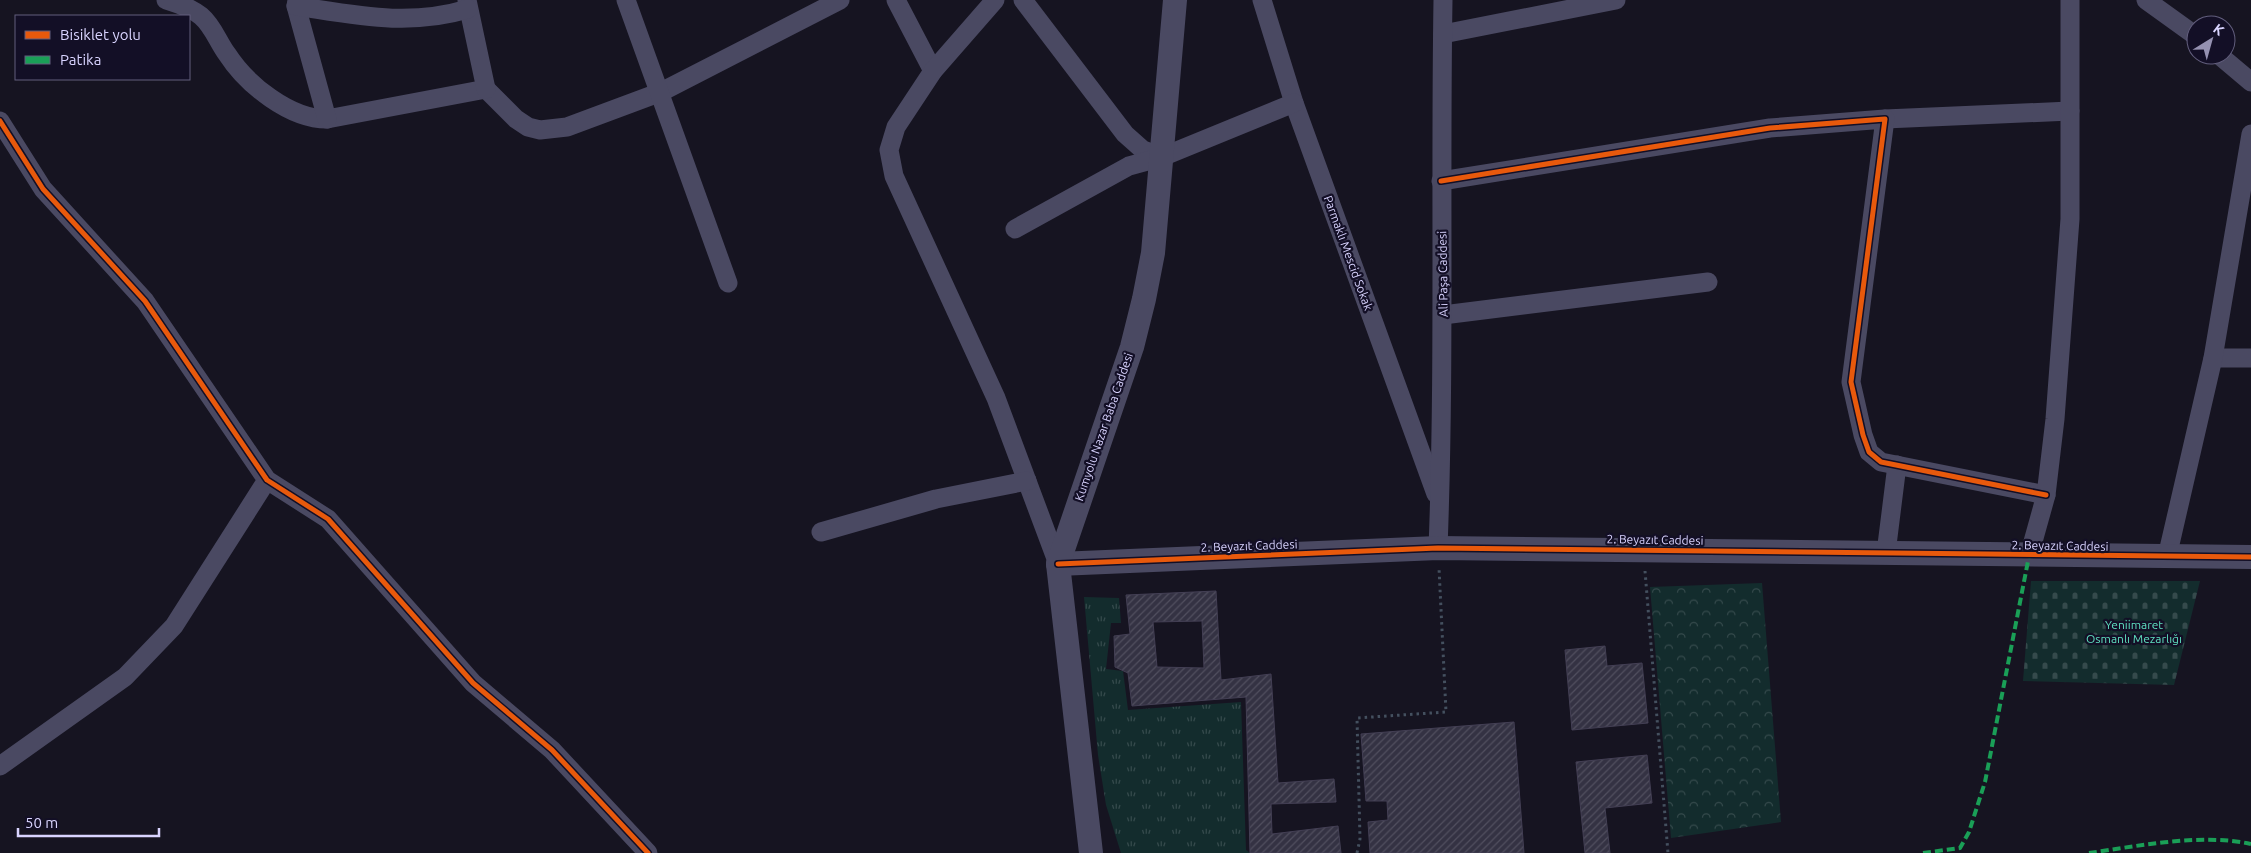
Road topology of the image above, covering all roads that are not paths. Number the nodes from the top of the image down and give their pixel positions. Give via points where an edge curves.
1 (166, 0) edge
2 (626, 0) edge
3 (840, 0) edge
4 (896, 0) edge
5 (995, 0) edge
6 (1023, 0) edge
7 (1175, 0) edge
8 (1262, 0) edge
9 (1443, 0) edge
10 (1616, 0) edge
11 (2070, 0) edge
12 (2146, 0) edge
13 (296, 3) edge
14 (468, 4) edge
15 (2186, 29) edge
16 (1443, 34) junction
17 (2231, 65) edge
18 (933, 71) junction
19 (2251, 82) edge
20 (486, 88) junction
21 (661, 92) junction
22 (1294, 103) junction
23 (2070, 111) junction
24 (327, 119) junction
25 (1885, 119) junction
26 (0, 121) edge
27 (2251, 134) edge
28 (1162, 157) junction
29 (1441, 181) junction
30 (1015, 229) dead end
31 (1708, 282) dead end
32 (728, 283) dead end
33 (1444, 315) junction
34 (2213, 358) junction
35 (2251, 358) edge
36 (1897, 465) junction
37 (266, 480) junction
38 (1026, 481) junction
39 (2046, 495) junction
40 (1440, 504) junction
41 (821, 532) dead end
42 (1438, 548) junction
43 (1886, 553) junction
44 (2029, 556) junction
45 (2167, 557) junction
46 (2251, 557) edge
47 (1058, 564) junction
48 (0, 766) edge
49 (648, 853) edge
50 (1091, 853) edge

1 - 24 street via 200,16 236,66 269,95 306,116
2 - 21 street
3 - 21 street
4 - 18 street
5 - 18 street
6 - 28 street via 1125,134 1143,150
7 - 28 street, Kumyolu Nazar Baba Caddesi
8 - 22 street, Parmaklı Mescid Sokak
9 - 16 street, Ali Paşa Caddesi
10 - 16 street
11 - 23 street
12 - 15 street
13 - 14 street via 401,20 435,17
13 - 24 street
14 - 20 street
16 - 29 street, Ali Paşa Caddesi
17 - 19 street
18 - 38 street via 896,127 891,138 890,163 996,398
20 - 21 street via 516,119 540,130 567,127
20 - 24 street
21 - 32 street
22 - 28 street
22 - 40 street, Parmaklı Mescid Sokak
23 - 25 street
23 - 39 street via 2070,219
25 - 29 street via 1770,128
25 - 36 street via 1851,382 1869,452 1881,462
26 - 37 street via 43,189 145,302
27 - 34 street
28 - 30 street via 1129,166
28 - 47 street, Kumyolu Nazar Baba Caddesi via 1153,253 1132,347
29 - 33 street, Ali Paşa Caddesi
31 - 33 street
33 - 40 street, Ali Paşa Caddesi
34 - 35 street
34 - 45 street
36 - 39 street
36 - 43 street
37 - 48 street via 174,626 125,677
37 - 49 street via 328,519 474,683 552,750
38 - 41 street via 936,499
38 - 47 street
39 - 44 street
40 - 42 street, Ali Paşa Caddesi
42 - 43 street, 2. Beyazıt Caddesi
42 - 47 street, 2. Beyazıt Caddesi
43 - 44 street, 2. Beyazıt Caddesi
44 - 45 street, 2. Beyazıt Caddesi
45 - 46 street, 2. Beyazıt Caddesi
47 - 50 street, Kumyolu Nazar Baba Caddesi

